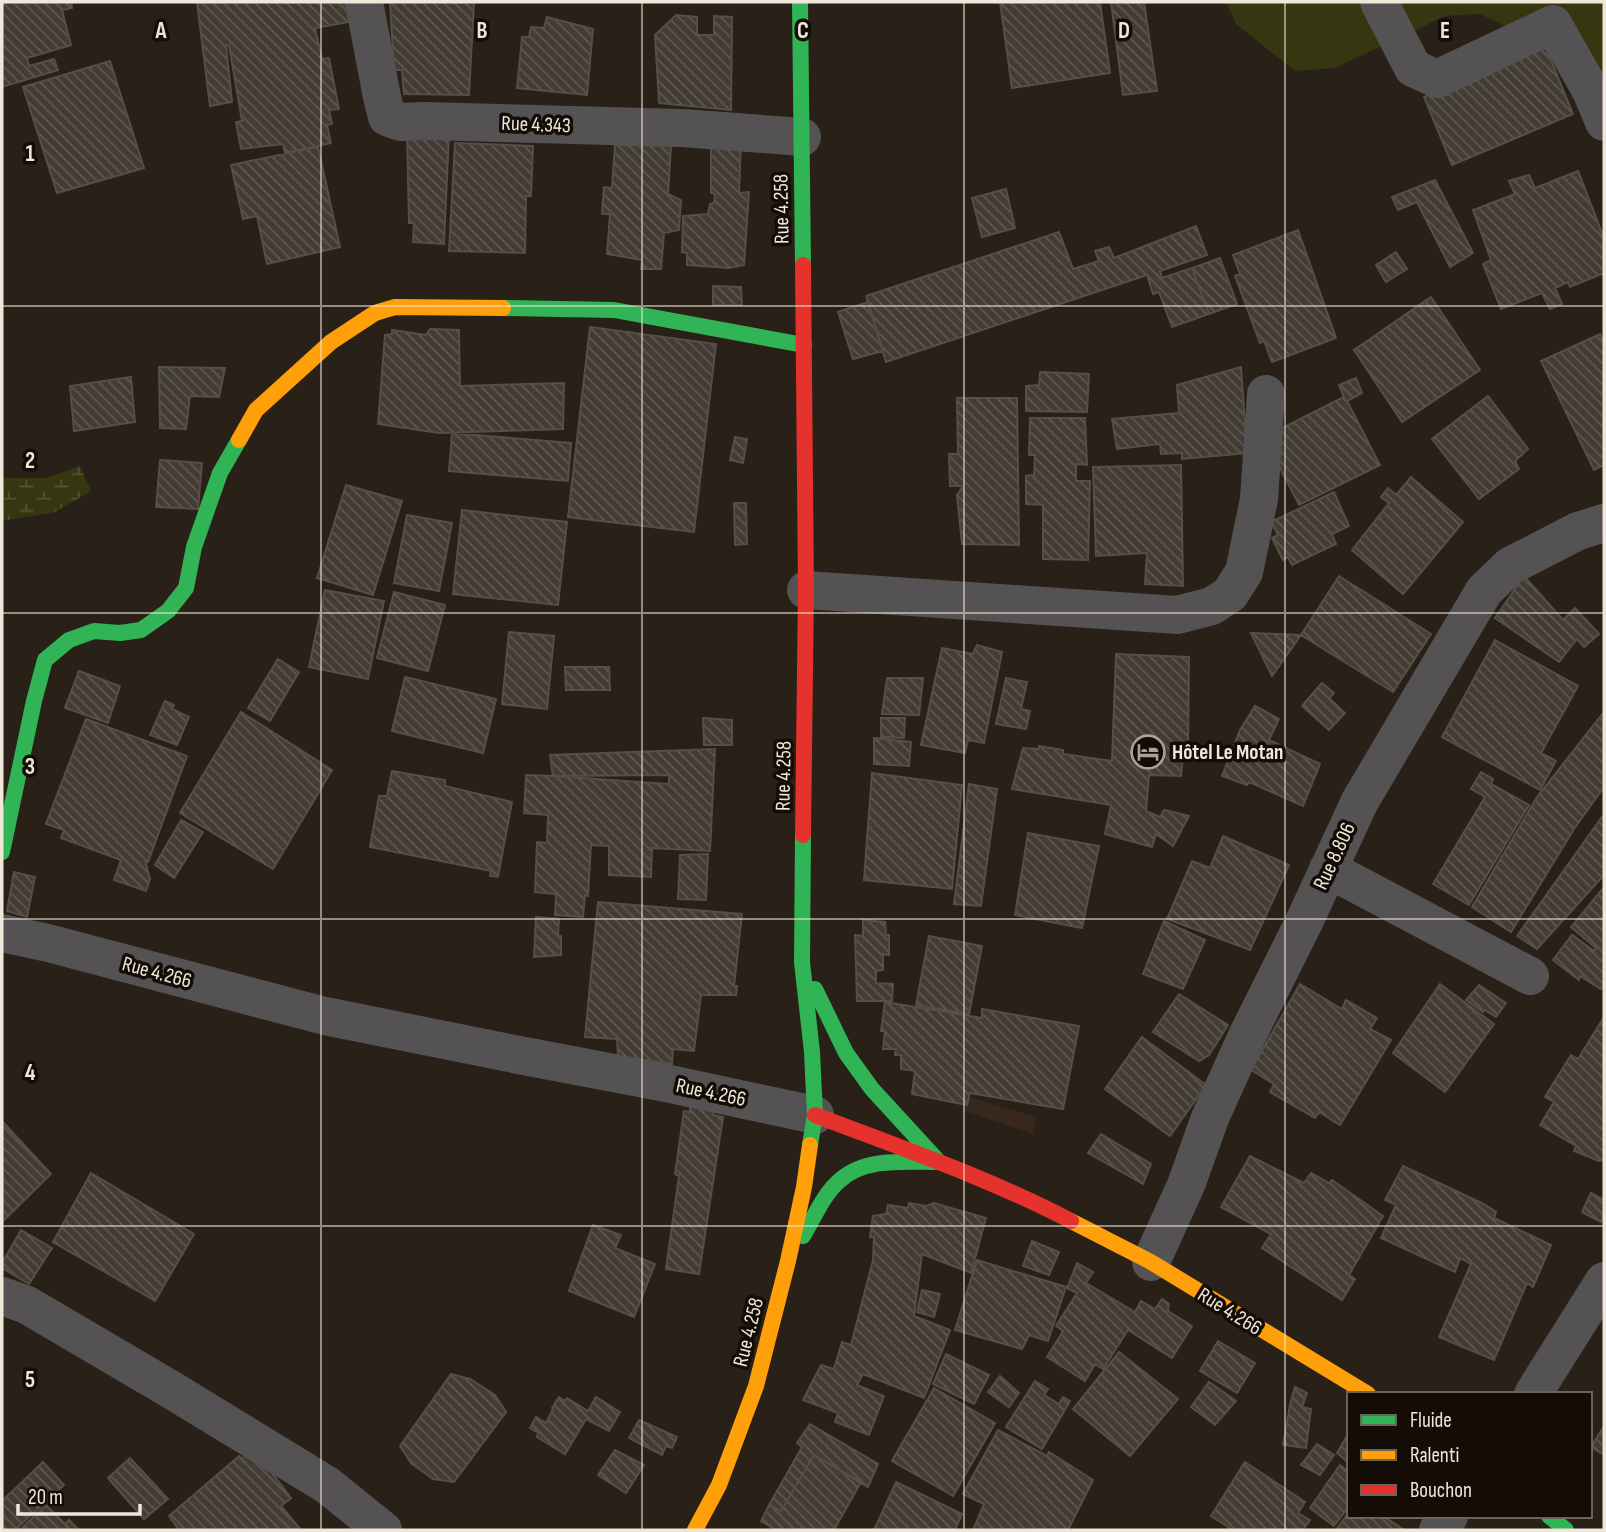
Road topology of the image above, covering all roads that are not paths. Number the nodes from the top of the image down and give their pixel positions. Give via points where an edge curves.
1 (364, 2) edge
2 (800, 2) edge
3 (1379, 2) edge
4 (1604, 122) edge
5 (802, 137) junction
6 (804, 345) junction
7 (1266, 394) dead end
8 (1604, 523) edge
9 (806, 590) junction
10 (2, 852) edge
11 (1328, 869) junction
12 (2, 933) edge
13 (802, 962) junction
14 (1530, 976) dead end
15 (815, 1115) junction
16 (939, 1162) junction
17 (788, 1261) junction
18 (1151, 1262) junction
19 (1604, 1281) edge
20 (2, 1296) edge
21 (1364, 1392) edge
22 (1534, 1392) edge
23 (1551, 1518) edge
24 (383, 1530) edge
25 (695, 1530) edge
26 (1566, 1530) edge

1 - 5 street, Rue 4.343 via 387,117 401,122 682,128
2 - 5 main road, Rue 4.258
3 - 4 street via 1413,68 1437,79 1553,24
5 - 6 main road, Rue 4.258
6 - 9 main road, Rue 4.258
6 - 10 main road via 614,310 395,307 360,321 256,410 220,474 194,547 186,588 168,611 141,630 94,631 69,640 44,660
7 - 9 street via 1259,499 1244,572 1230,594 1212,606 1177,615
8 - 11 street, Rue 8.806 via 1578,531 1510,566 1484,590 1360,801
9 - 13 main road, Rue 4.258
11 - 14 street
11 - 18 street, Rue 8.806 via 1215,1106
12 - 15 street, Rue 4.266 via 325,1016
13 - 15 main road, Rue 4.258
13 - 16 main road via 846,1053 872,1089
15 - 16 main road, Rue 4.266
15 - 17 main road, Rue 4.258
16 - 17 main road via 878,1163 849,1174 828,1195
16 - 18 main road, Rue 4.266 via 1041,1205
17 - 25 main road, Rue 4.258 via 756,1386 719,1485
18 - 21 main road, Rue 4.266
19 - 22 street
20 - 24 street via 27,1305 293,1464
23 - 26 main road

